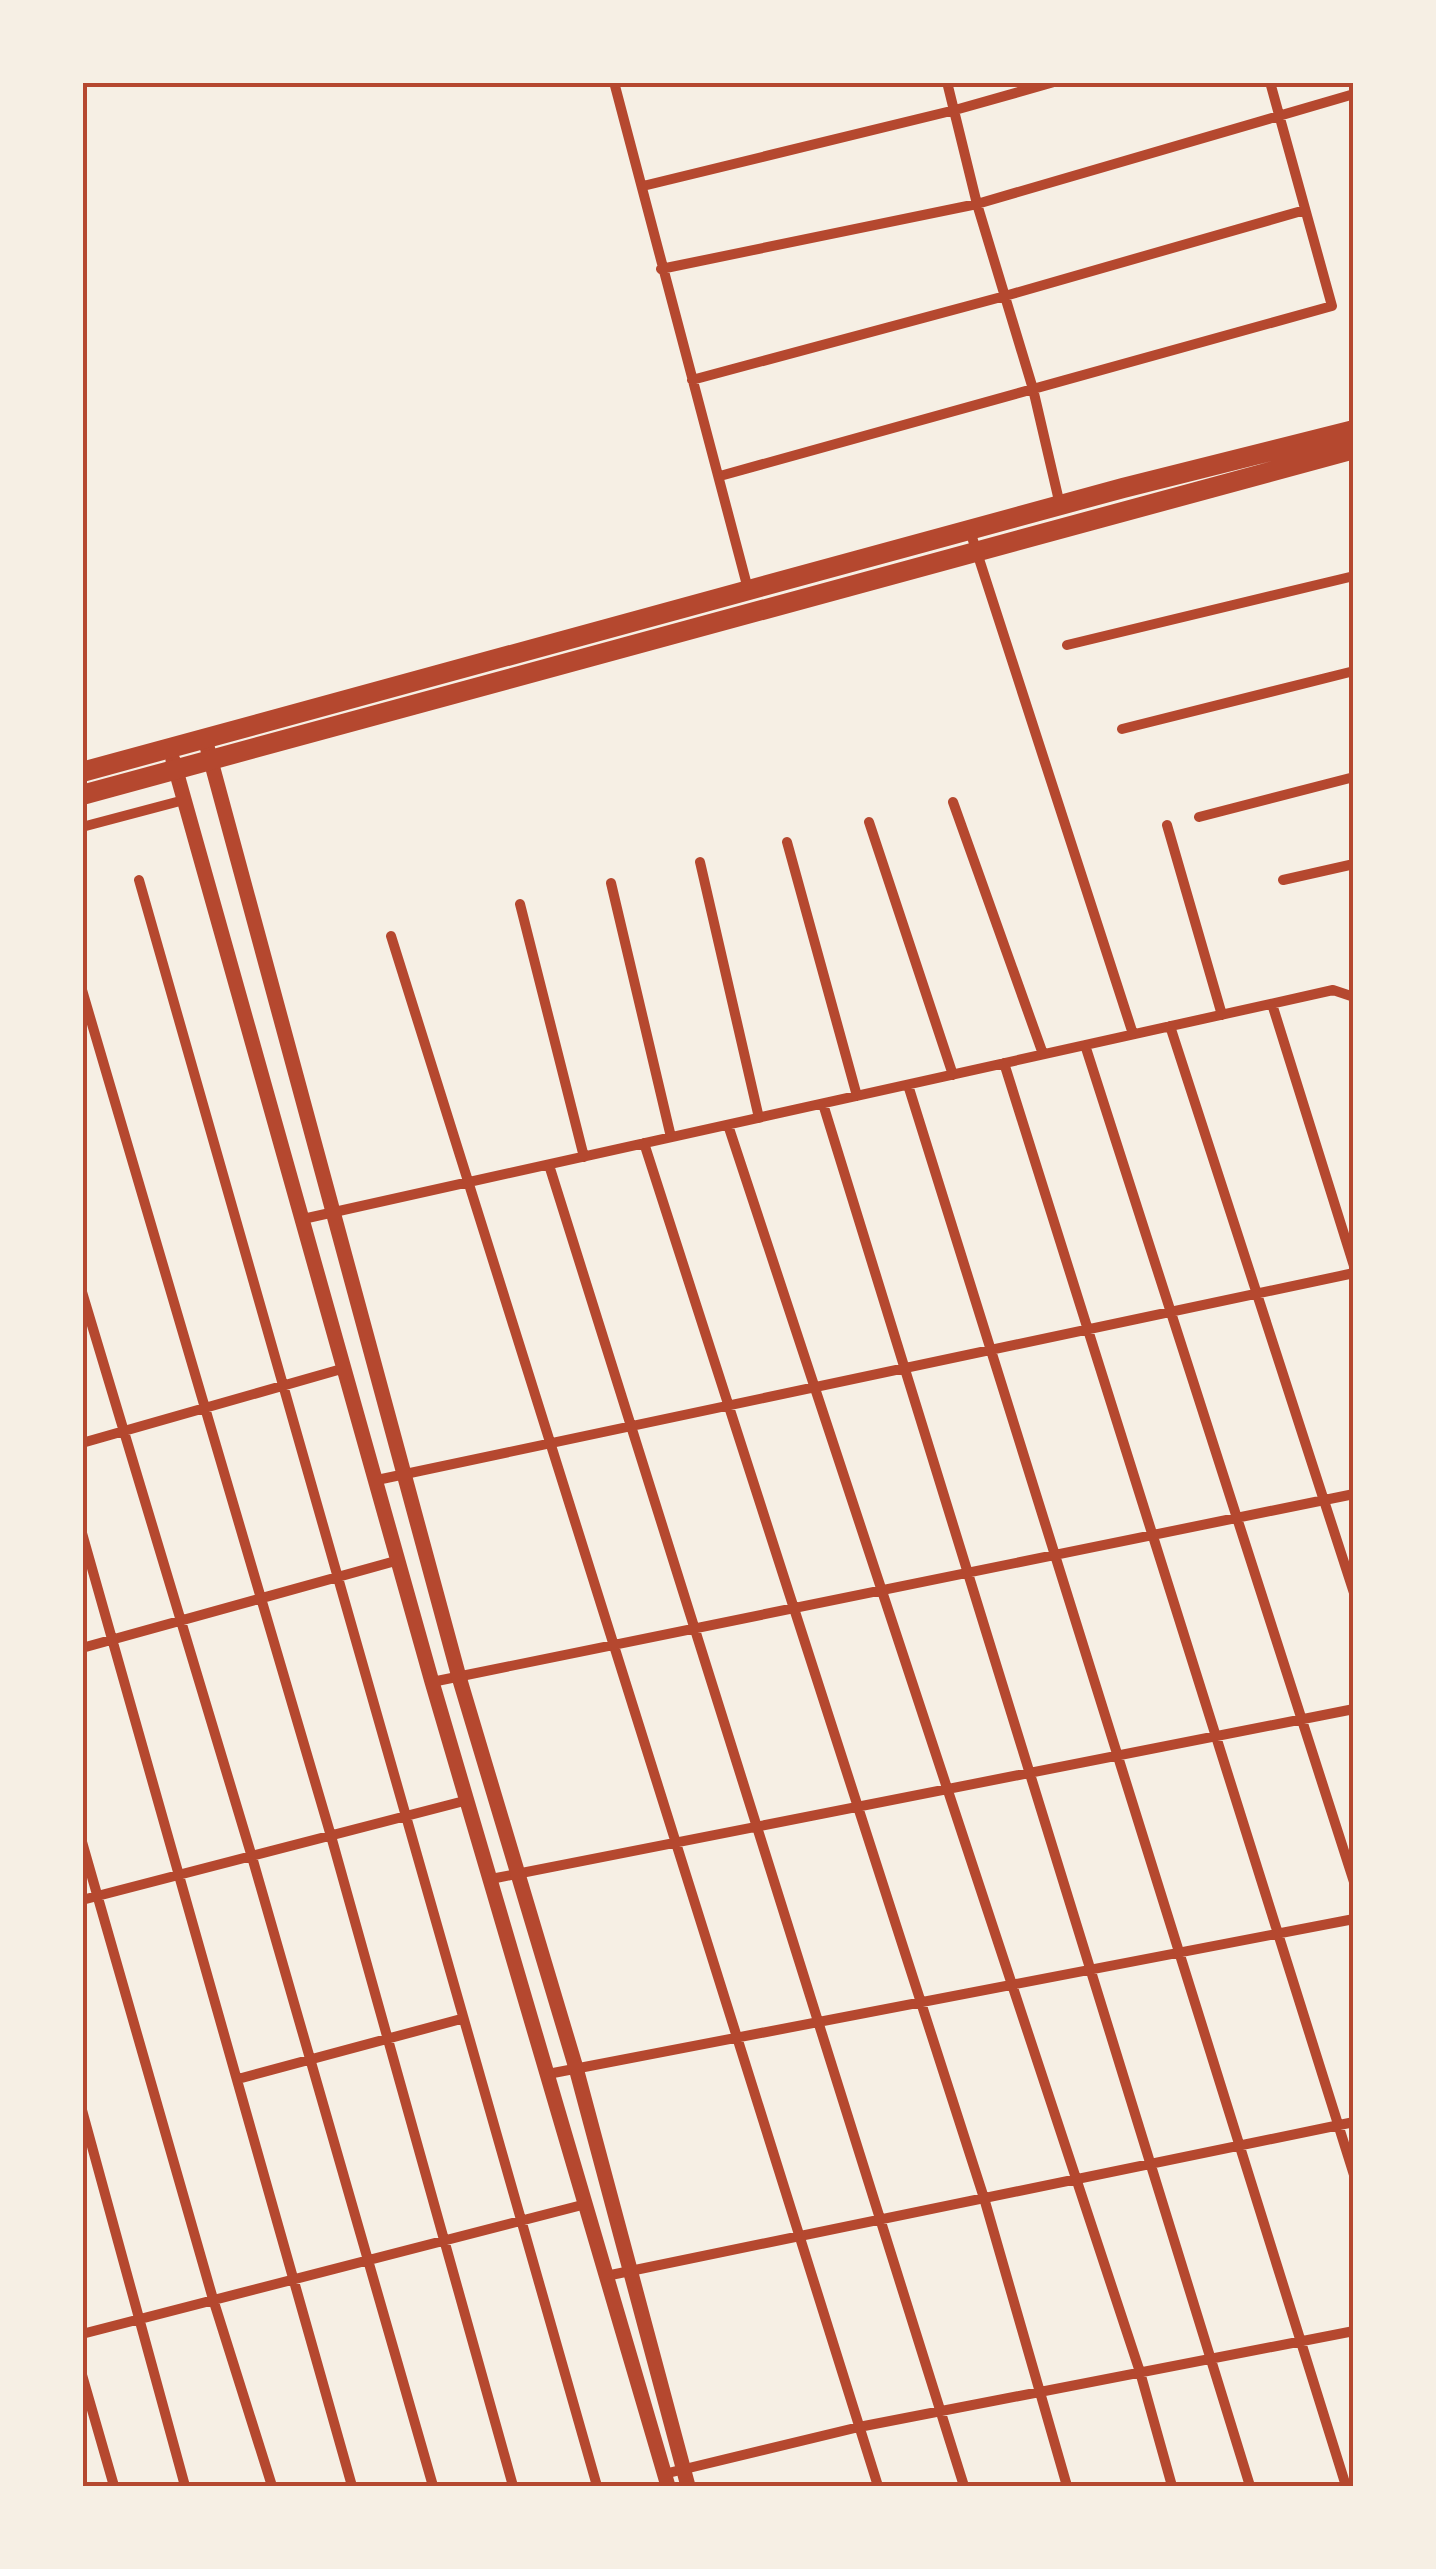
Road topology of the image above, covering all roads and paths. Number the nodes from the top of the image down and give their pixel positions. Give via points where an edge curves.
1 (614, 82) edge
2 (947, 82) edge
3 (1054, 82) edge
4 (1270, 82) edge
5 (1354, 94) edge
6 (956, 110) junction
7 (1279, 115) junction
8 (643, 186) junction
9 (978, 204) junction
10 (1305, 210) junction
11 (661, 269) junction
12 (1005, 296) junction
13 (692, 380) junction
14 (1033, 390) junction
15 (1354, 430) edge
16 (1354, 449) edge
17 (720, 476) junction
18 (1060, 505) junction
19 (973, 541) junction
20 (1354, 576) edge
21 (749, 592) junction
22 (752, 615) junction
23 (1067, 645) dead end
24 (1354, 672) edge
25 (1122, 729) dead end
26 (204, 739) junction
27 (173, 759) junction
28 (209, 760) junction
29 (82, 772) edge
30 (1354, 777) edge
31 (82, 795) edge
32 (184, 800) junction
33 (953, 802) dead end
34 (1200, 816) dead end
35 (869, 822) dead end
36 (1167, 825) dead end
37 (82, 827) edge
38 (787, 842) dead end
39 (700, 862) dead end
40 (1354, 864) edge
41 (138, 880) dead end
42 (1283, 880) dead end
43 (610, 883) dead end
44 (520, 904) dead end
45 (391, 936) dead end
46 (82, 990) edge
47 (1354, 997) edge
48 (1272, 1004) junction
49 (1222, 1014) junction
50 (1170, 1026) junction
51 (1134, 1034) junction
52 (1084, 1045) junction
53 (1044, 1054) junction
54 (1004, 1063) junction
55 (953, 1074) junction
56 (908, 1084) junction
57 (857, 1096) junction
58 (824, 1104) junction
59 (758, 1118) junction
60 (728, 1125) junction
61 (670, 1138) junction
62 (644, 1143) junction
63 (584, 1157) junction
64 (549, 1164) junction
65 (468, 1183) junction
66 (333, 1213) junction
67 (303, 1220) junction
68 (1354, 1269) edge
69 (82, 1292) edge
70 (1257, 1294) junction
71 (1170, 1312) junction
72 (1088, 1329) junction
73 (990, 1350) junction
74 (345, 1368) junction
75 (905, 1368) junction
76 (282, 1386) junction
77 (815, 1387) junction
78 (729, 1406) junction
79 (206, 1408) junction
80 (631, 1426) junction
81 (124, 1431) junction
82 (82, 1443) edge
83 (550, 1443) junction
84 (405, 1474) junction
85 (376, 1480) junction
86 (1354, 1494) edge
87 (1324, 1500) junction
88 (1237, 1518) junction
89 (82, 1533) edge
90 (1152, 1535) junction
91 (1054, 1555) junction
92 (399, 1560) junction
93 (968, 1573) junction
94 (336, 1578) junction
95 (881, 1591) junction
96 (1354, 1593) edge
97 (261, 1598) junction
98 (794, 1609) junction
99 (181, 1621) junction
100 (695, 1629) junction
101 (113, 1640) junction
102 (614, 1645) junction
103 (82, 1648) edge
104 (459, 1677) junction
105 (432, 1682) junction
106 (1354, 1709) edge
107 (1302, 1720) junction
108 (1216, 1736) junction
109 (1117, 1756) junction
110 (1030, 1773) junction
111 (948, 1789) junction
112 (468, 1800) junction
113 (858, 1806) junction
114 (404, 1817) junction
115 (757, 1827) junction
116 (331, 1836) junction
117 (82, 1842) edge
118 (676, 1843) junction
119 (252, 1857) junction
120 (520, 1874) junction
121 (181, 1876) junction
122 (491, 1879) junction
123 (1354, 1882) edge
124 (98, 1896) junction
125 (82, 1900) edge
126 (1354, 1920) edge
127 (1278, 1934) junction
128 (1179, 1952) junction
129 (1090, 1970) junction
130 (1012, 1985) junction
131 (921, 2002) junction
132 (461, 2019) junction
133 (818, 2022) junction
134 (737, 2037) junction
135 (388, 2040) junction
136 (310, 2058) junction
137 (576, 2068) junction
138 (548, 2074) junction
139 (238, 2079) junction
140 (82, 2110) edge
141 (1354, 2122) edge
142 (1338, 2126) junction
143 (1240, 2146) junction
144 (1151, 2164) junction
145 (1354, 2175) edge
146 (1076, 2180) junction
147 (984, 2198) junction
148 (586, 2204) junction
149 (880, 2220) junction
150 (519, 2221) junction
151 (800, 2236) junction
152 (444, 2240) junction
153 (368, 2259) junction
154 (629, 2272) junction
155 (606, 2276) junction
156 (294, 2278) junction
157 (213, 2299) junction
158 (138, 2318) junction
159 (1354, 2331) edge
160 (82, 2334) edge
161 (1301, 2341) junction
162 (1210, 2358) junction
163 (1140, 2372) junction
164 (82, 2374) edge
165 (1040, 2392) junction
166 (941, 2411) junction
167 (860, 2427) junction
168 (684, 2470) junction
169 (666, 2480) edge
170 (114, 2486) edge
171 (185, 2486) edge
172 (272, 2486) edge
173 (352, 2486) edge
174 (433, 2486) edge
175 (513, 2486) edge
176 (597, 2486) edge
177 (688, 2486) edge
178 (878, 2486) edge
179 (964, 2486) edge
180 (1066, 2486) edge
181 (1172, 2486) edge
182 (1250, 2486) edge
183 (1346, 2486) edge

1 - 8 street
2 - 6 street
3 - 6 street
4 - 7 street
5 - 7 street
6 - 8 street
6 - 9 street
7 - 9 street
7 - 10 street
8 - 11 street
9 - 11 street
9 - 12 street
10 - 12 street
10 - 14 street via 1332,306
11 - 13 street
12 - 13 street
12 - 14 street
13 - 17 street
14 - 17 street
14 - 18 street
15 - 18 main road
16 - 19 main road
17 - 21 street
18 - 19 main road
19 - 21 main road
19 - 22 main road
19 - 51 street
20 - 23 street
21 - 22 street
21 - 26 main road
22 - 28 main road
24 - 25 street
26 - 27 main road
26 - 28 street
27 - 28 main road
27 - 29 main road
27 - 31 main road
27 - 32 street
28 - 66 street
30 - 34 street
32 - 37 street
32 - 67 street
33 - 53 street
35 - 55 street
36 - 49 street
38 - 57 street
39 - 59 street
40 - 42 street
41 - 76 street
43 - 61 street
44 - 63 street
45 - 65 street
46 - 79 street
47 - 48 street via 1333,990
48 - 49 street
48 - 68 street
49 - 50 street
50 - 51 street
50 - 70 street
51 - 52 street
52 - 53 street
52 - 71 street
53 - 54 street
54 - 55 street
54 - 72 street
55 - 56 street
56 - 57 street
56 - 73 street
57 - 58 street
58 - 59 street
58 - 75 street
59 - 60 street
60 - 61 street
60 - 77 street
61 - 62 street
62 - 63 street
62 - 78 street
63 - 64 street
64 - 65 street
64 - 80 street
65 - 66 street
65 - 83 street
66 - 67 street
66 - 84 street
67 - 74 street
68 - 70 street
69 - 81 street
70 - 71 street
70 - 87 street
71 - 72 street
71 - 88 street
72 - 73 street
72 - 90 street
73 - 75 street
73 - 91 street
74 - 76 street
74 - 85 street
75 - 77 street
75 - 93 street
76 - 79 street
76 - 94 street
77 - 78 street
77 - 95 street
78 - 80 street
78 - 98 street
79 - 81 street
79 - 97 street
80 - 83 street
80 - 100 street
81 - 82 street
81 - 99 street
83 - 84 street
83 - 102 street
84 - 85 street
84 - 104 street
85 - 92 street
86 - 87 street
87 - 88 street
87 - 96 street
88 - 90 street
88 - 107 street
89 - 101 street
90 - 91 street
90 - 108 street
91 - 93 street
91 - 109 street
92 - 94 street
92 - 105 street
93 - 95 street
93 - 110 street
94 - 97 street
94 - 114 street
95 - 98 street
95 - 111 street
97 - 99 street
97 - 116 street
98 - 100 street
98 - 113 street
99 - 101 street
99 - 119 street
100 - 102 street
100 - 115 street
101 - 103 street
101 - 121 street
102 - 104 street
102 - 118 street
104 - 105 street
104 - 120 street
105 - 112 street
106 - 107 street
107 - 108 street
107 - 123 street
108 - 109 street
108 - 127 street
109 - 110 street
109 - 128 street
110 - 111 street
110 - 129 street
111 - 113 street
111 - 130 street
112 - 114 street
112 - 122 street
113 - 115 street
113 - 131 street
114 - 116 street
114 - 132 street
115 - 118 street
115 - 133 street
116 - 119 street
116 - 135 street
117 - 124 street
118 - 120 street
118 - 134 street
119 - 121 street
119 - 136 street
120 - 122 street
120 - 137 street
121 - 124 street
121 - 139 street
122 - 138 street
124 - 125 street
124 - 157 street
126 - 127 street
127 - 128 street
127 - 142 street
128 - 129 street
128 - 143 street
129 - 130 street
129 - 144 street
130 - 131 street
130 - 146 street
131 - 133 street
131 - 147 street
132 - 135 street
132 - 150 street
133 - 134 street
133 - 149 street
134 - 137 street
134 - 151 street
135 - 136 street
135 - 152 street
136 - 139 street
136 - 153 street
137 - 138 street
137 - 154 street
138 - 148 street
139 - 156 street
140 - 158 street
141 - 142 street
142 - 143 street
142 - 145 street
143 - 144 street
143 - 161 street
144 - 146 street
144 - 162 street
146 - 147 street
146 - 163 street
147 - 149 street
147 - 165 street
148 - 150 street
148 - 155 street
149 - 151 street
149 - 166 street
150 - 152 street
150 - 176 street
151 - 154 street
151 - 167 street
152 - 153 street
152 - 175 street
153 - 156 street
153 - 174 street
154 - 155 street
154 - 168 street
155 - 169 street
156 - 157 street
156 - 173 street
157 - 158 street
157 - 172 street
158 - 160 street
158 - 171 street
159 - 161 street
161 - 162 street
161 - 183 street
162 - 163 street
162 - 182 street
163 - 165 street
163 - 181 street
164 - 170 street
165 - 166 street
165 - 180 street
166 - 167 street
166 - 179 street
167 - 168 street
167 - 178 street
168 - 169 street
168 - 177 street

